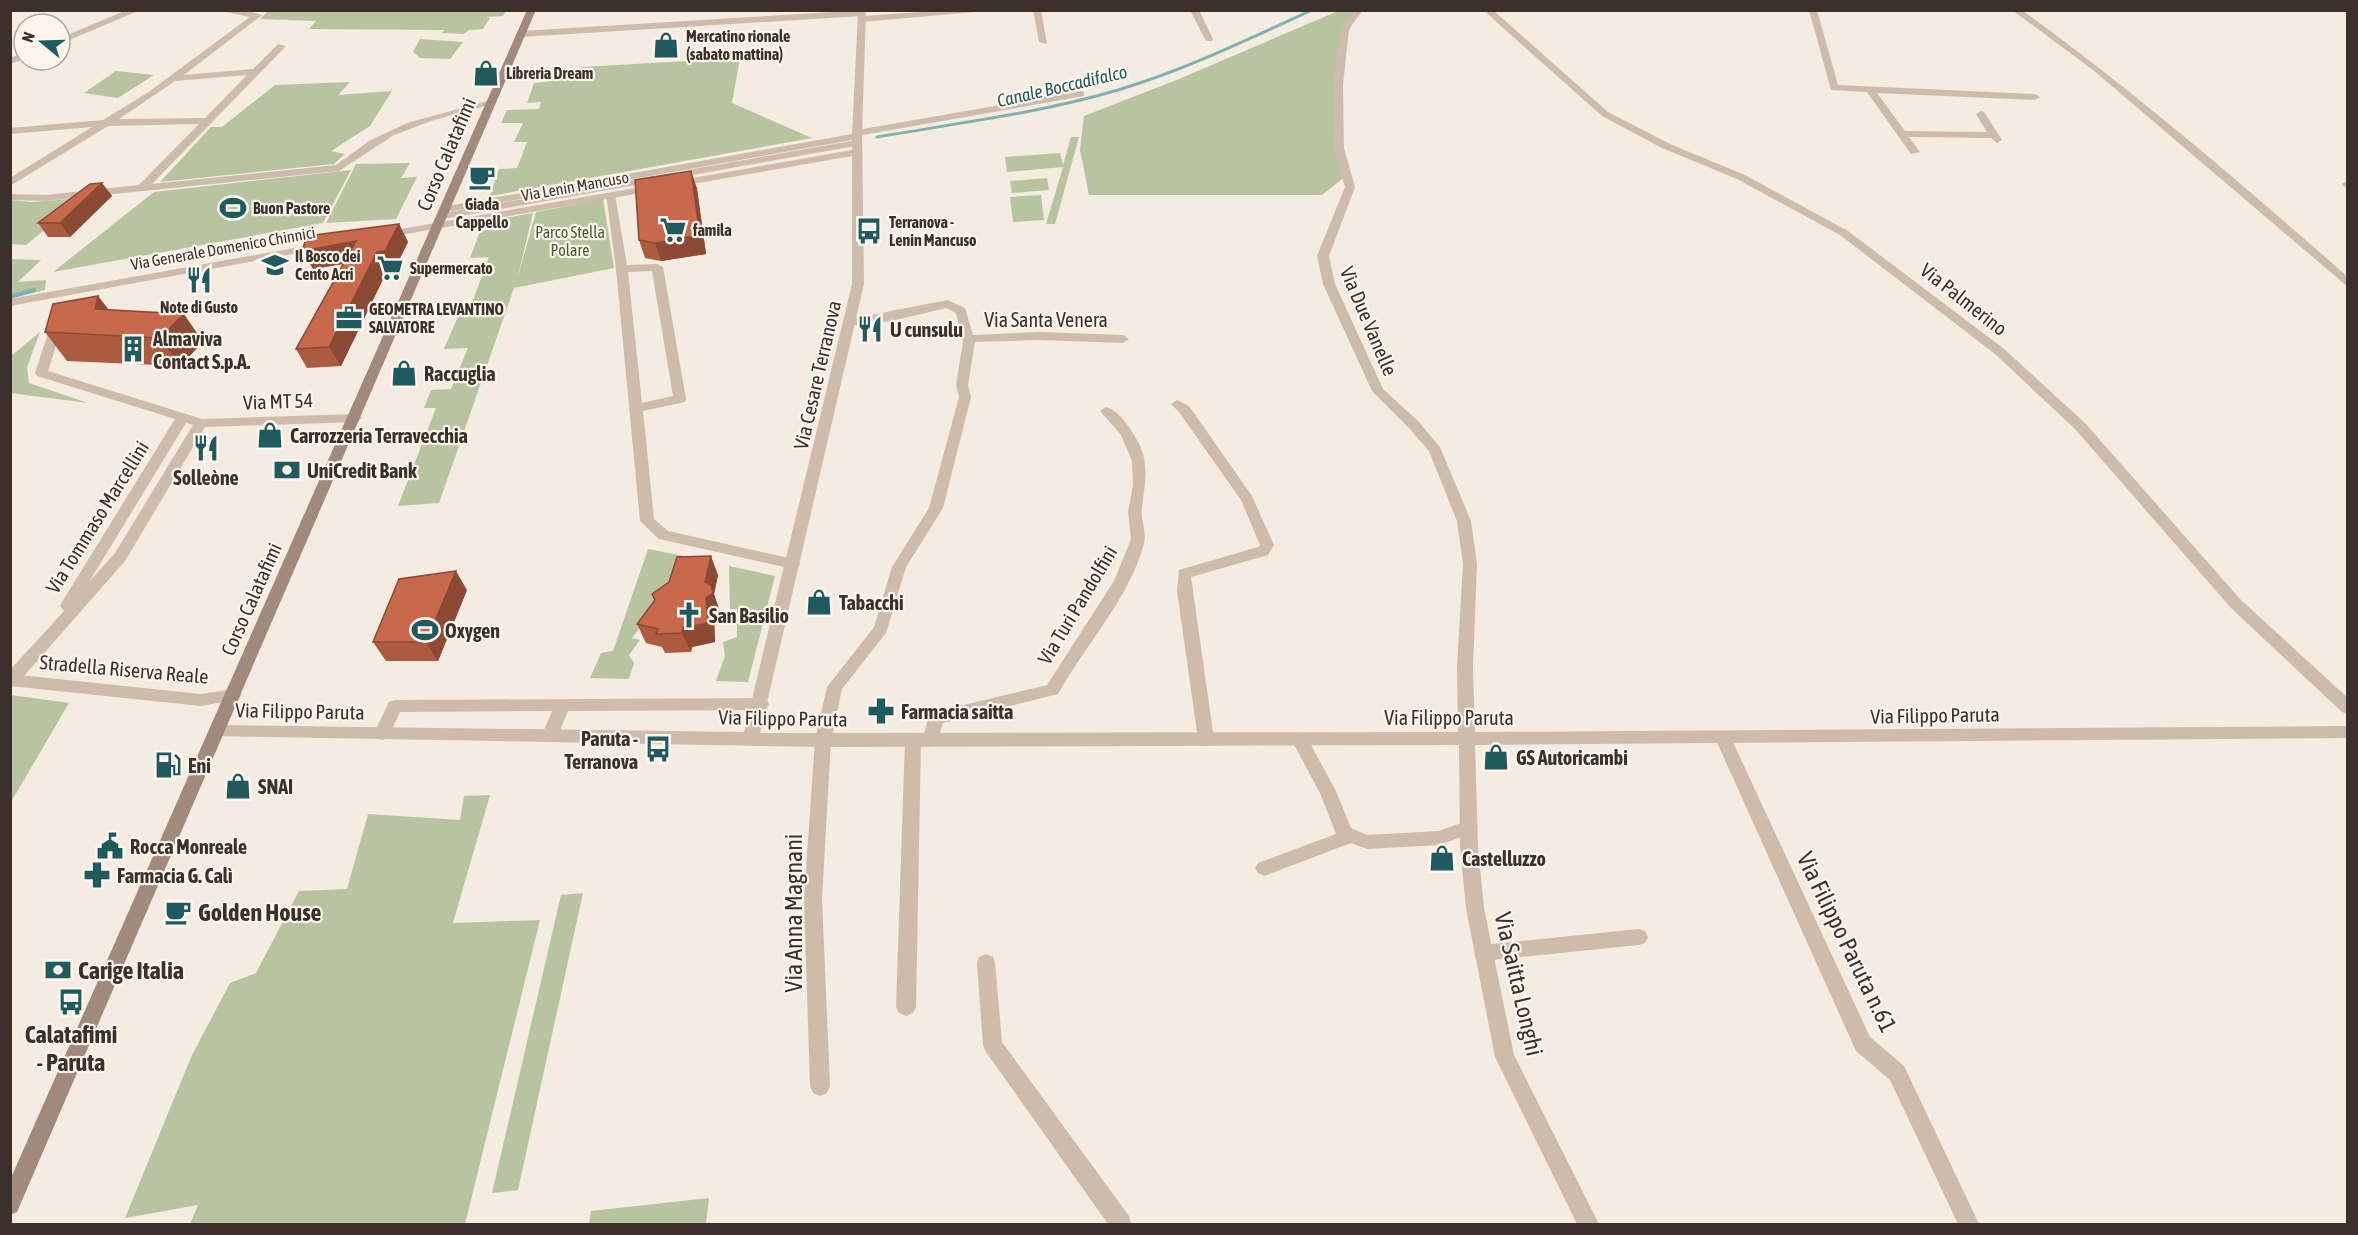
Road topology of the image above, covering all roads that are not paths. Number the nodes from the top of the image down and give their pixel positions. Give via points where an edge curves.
1 (136, 10) edge
2 (220, 10) edge
3 (532, 10) edge
4 (722, 10) edge
5 (994, 10) edge
6 (1037, 10) edge
7 (1194, 10) edge
8 (1359, 10) edge
9 (1487, 10) edge
10 (1814, 10) edge
11 (2016, 10) edge
12 (862, 14) edge
13 (719, 22) junction
14 (521, 34) junction
15 (72, 36) edge
16 (1209, 39) dead end
17 (1044, 42) dead end
18 (281, 46) dead end
19 (256, 72) junction
20 (175, 78) junction
21 (1869, 89) junction
22 (1081, 94) dead end
23 (2035, 97) dead end
24 (491, 103) junction
25 (1982, 114) dead end
26 (207, 121) junction
27 (106, 123) junction
28 (10, 131) edge
29 (1902, 135) junction
30 (857, 141) junction
31 (1915, 152) dead end
32 (10, 183) edge
33 (141, 189) junction
34 (610, 195) junction
35 (10, 196) edge
36 (444, 217) junction
37 (374, 237) edge
38 (330, 245) edge
39 (622, 268) junction
40 (2348, 284) edge
41 (67, 292) junction
42 (10, 303) edge
43 (849, 322) junction
44 (968, 339) junction
45 (1123, 339) dead end
46 (1177, 404) dead end
47 (637, 408) junction
48 (1106, 411) dead end
49 (183, 417) junction
50 (356, 418) junction
51 (201, 423) junction
52 (793, 564) junction
53 (47, 639) junction
54 (11, 680) edge
55 (233, 695) junction
56 (760, 704) junction
57 (563, 705) junction
58 (2348, 708) edge
59 (217, 731) junction
60 (2348, 732) edge
61 (382, 733) junction
62 (550, 735) junction
63 (751, 738) junction
64 (1467, 738) junction
65 (1723, 738) junction
66 (1206, 739) junction
67 (1299, 739) junction
68 (823, 740) junction
69 (921, 740) junction
70 (1469, 827) junction
71 (1351, 836) junction
72 (1264, 868) dead end
73 (1639, 937) dead end
74 (1483, 953) junction
75 (986, 963) dead end
76 (906, 1007) dead end
77 (820, 1086) dead end
78 (10, 1205) edge
79 (1121, 1224) edge
80 (1588, 1224) edge
81 (1969, 1224) edge

1 - 15 street
2 - 20 street via 258,15
3 - 14 main road, Corso Calatafimi
4 - 13 street
5 - 12 street
6 - 17 street
7 - 16 street
8 - 64 street, Via Due Vanelle via 1345,29 1338,85 1339,148 1350,187 1323,256 1329,284 1378,391 1435,450 1464,521 1470,564 1465,667
9 - 58 street, Via Palmerino via 1605,114 1666,146 1741,177 1844,233 1999,351 2080,426 2236,604
10 - 21 street via 1834,88
11 - 40 street via 2096,68
12 - 13 street
12 - 30 street, Via Cesare Terranova
13 - 14 street
14 - 24 main road, Corso Calatafimi
18 - 19 street
19 - 20 street
19 - 26 street
20 - 27 street
21 - 23 street
21 - 29 street
22 - 30 street
24 - 33 street via 453,111 403,129 364,147 339,168
24 - 36 main road, Corso Calatafimi
25 - 29 street via 1996,137
26 - 27 street
26 - 33 street
27 - 28 street
27 - 32 street
29 - 31 street
30 - 34 street, Via Lenin Mancuso
30 - 36 street, Via Lenin Mancuso
30 - 43 street, Via Cesare Terranova via 858,284
33 - 35 street via 45,198
34 - 36 street, Via Lenin Mancuso
34 - 39 street
36 - 37 street
36 - 50 main road, Corso Calatafimi
38 - 41 street, Via Generale Domenico Chinnici
39 - 47 street
39 - 47 street via 657,267 680,399
41 - 42 street, Via Generale Domenico Chinnici
41 - 49 street via 41,373
43 - 44 street, Via Santa Venera via 947,304 961,311
43 - 52 street, Via Cesare Terranova
44 - 45 street, Via Santa Venera
44 - 68 street, Via Santa Venera via 962,385 965,397 936,508 899,567 881,629 835,687
46 - 66 street via 1185,408 1246,499 1267,545 1263,551 1184,574
47 - 52 street via 647,521 664,535
48 - 69 street, Via Turi Pandolfini via 1121,422 1136,451 1140,481 1134,511 1139,526 1137,543 1119,585 1052,690 936,718
49 - 51 street
49 - 53 street, Via Tommaso Marcellini
50 - 51 street, Via MT 54
50 - 55 main road, Corso Calatafimi
51 - 53 street, Via Tommaso Marcellini via 120,557
52 - 56 street, Via Cesare Terranova
53 - 54 street, Via Tommaso Marcellini
54 - 55 street, Stradella Riserva Reale via 201,700
55 - 59 main road, Corso Calatafimi
56 - 57 street, Via Filippo Paruta
56 - 63 street, Via Cesare Terranova
57 - 61 street, Via Filippo Paruta via 395,705
57 - 62 street
59 - 61 street, Via Filippo Paruta
59 - 78 main road, Corso Calatafimi
60 - 65 street, Via Filippo Paruta
61 - 62 street, Via Filippo Paruta
62 - 63 street, Via Filippo Paruta
63 - 68 street, Via Filippo Paruta
64 - 65 street, Via Filippo Paruta
64 - 67 street, Via Filippo Paruta
64 - 70 street, Via Saitta Longhi
65 - 81 street, Via Filippo Paruta n.61 via 1863,1044 1897,1073
66 - 67 street, Via Filippo Paruta
66 - 69 street, Via Filippo Paruta
67 - 71 street via 1328,791 1344,833
68 - 69 street, Via Filippo Paruta
68 - 77 street, Via Anna Magnani via 813,899
69 - 76 street
70 - 71 street via 1439,838 1367,842
70 - 74 street, Via Saitta Longhi
71 - 72 street
73 - 74 street
74 - 80 street, Via Saitta Longhi via 1505,1057
75 - 79 street via 993,1046

